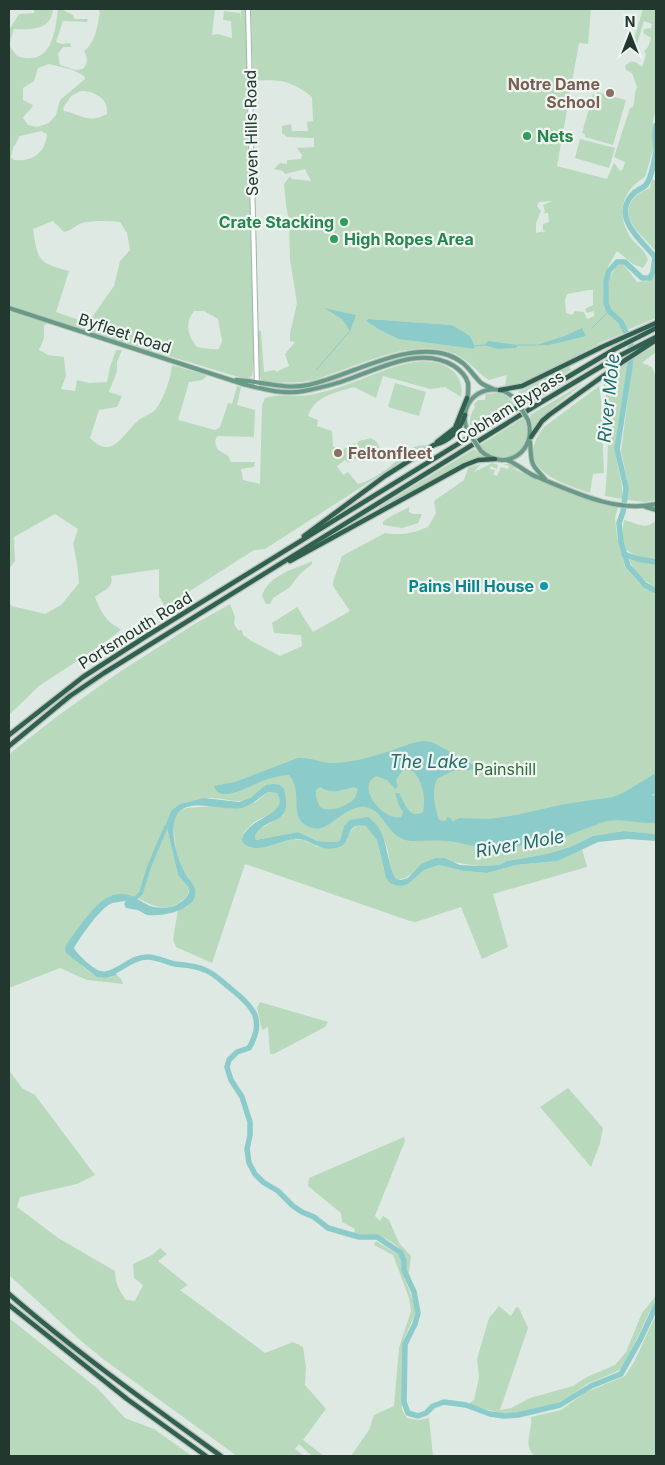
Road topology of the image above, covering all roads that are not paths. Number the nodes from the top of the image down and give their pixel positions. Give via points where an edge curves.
1 (248, 9) edge
2 (9, 308) edge
3 (656, 323) edge
4 (656, 328) edge
5 (643, 332) junction
6 (656, 339) edge
7 (647, 344) junction
8 (258, 385) junction
9 (493, 389) junction
10 (500, 390) junction
11 (467, 398) junction
12 (467, 406) junction
13 (465, 415) junction
14 (530, 439) junction
15 (434, 445) junction
16 (495, 459) junction
17 (506, 460) junction
18 (545, 479) junction
19 (656, 504) edge
20 (644, 506) junction
21 (656, 510) edge
22 (281, 554) junction
23 (277, 566) junction
24 (9, 735) edge
25 (9, 746) edge
26 (9, 1294) edge
27 (9, 1305) edge
28 (206, 1456) edge
29 (221, 1456) edge

1 - 8 main road, Seven Hills Road
2 - 8 main road, Byfleet Road via 202,372
3 - 5 highway
4 - 5 highway, Cobham Bypass
5 - 10 highway via 614,342 522,386
5 - 22 highway, Cobham Bypass
6 - 7 highway, Cobham Bypass
7 - 14 highway via 546,418
7 - 23 highway, Cobham Bypass via 617,358
8 - 9 main road, Byfleet Road via 309,385 402,354 428,351 458,360 468,366 480,383
8 - 11 main road, Byfleet Road via 282,392 301,392 408,359 428,358 448,362 462,372 468,385
9 - 10 main road
9 - 12 main road via 476,395
10 - 14 main road, bridge via 516,400 528,420
11 - 12 main road
11 - 15 highway via 455,428
12 - 13 main road
13 - 15 highway via 457,431
13 - 16 main road, bridge via 468,430 481,451
14 - 17 main road via 521,453
14 - 18 main road via 532,463
15 - 22 highway via 385,476
16 - 17 main road
16 - 23 highway via 465,465
17 - 18 main road
18 - 20 main road via 587,497
19 - 20 main road
20 - 21 main road
22 - 24 highway, Portsmouth Road via 83,677
23 - 25 highway, Portsmouth Road via 104,673
26 - 29 highway via 104,1370
27 - 28 highway via 127,1399

